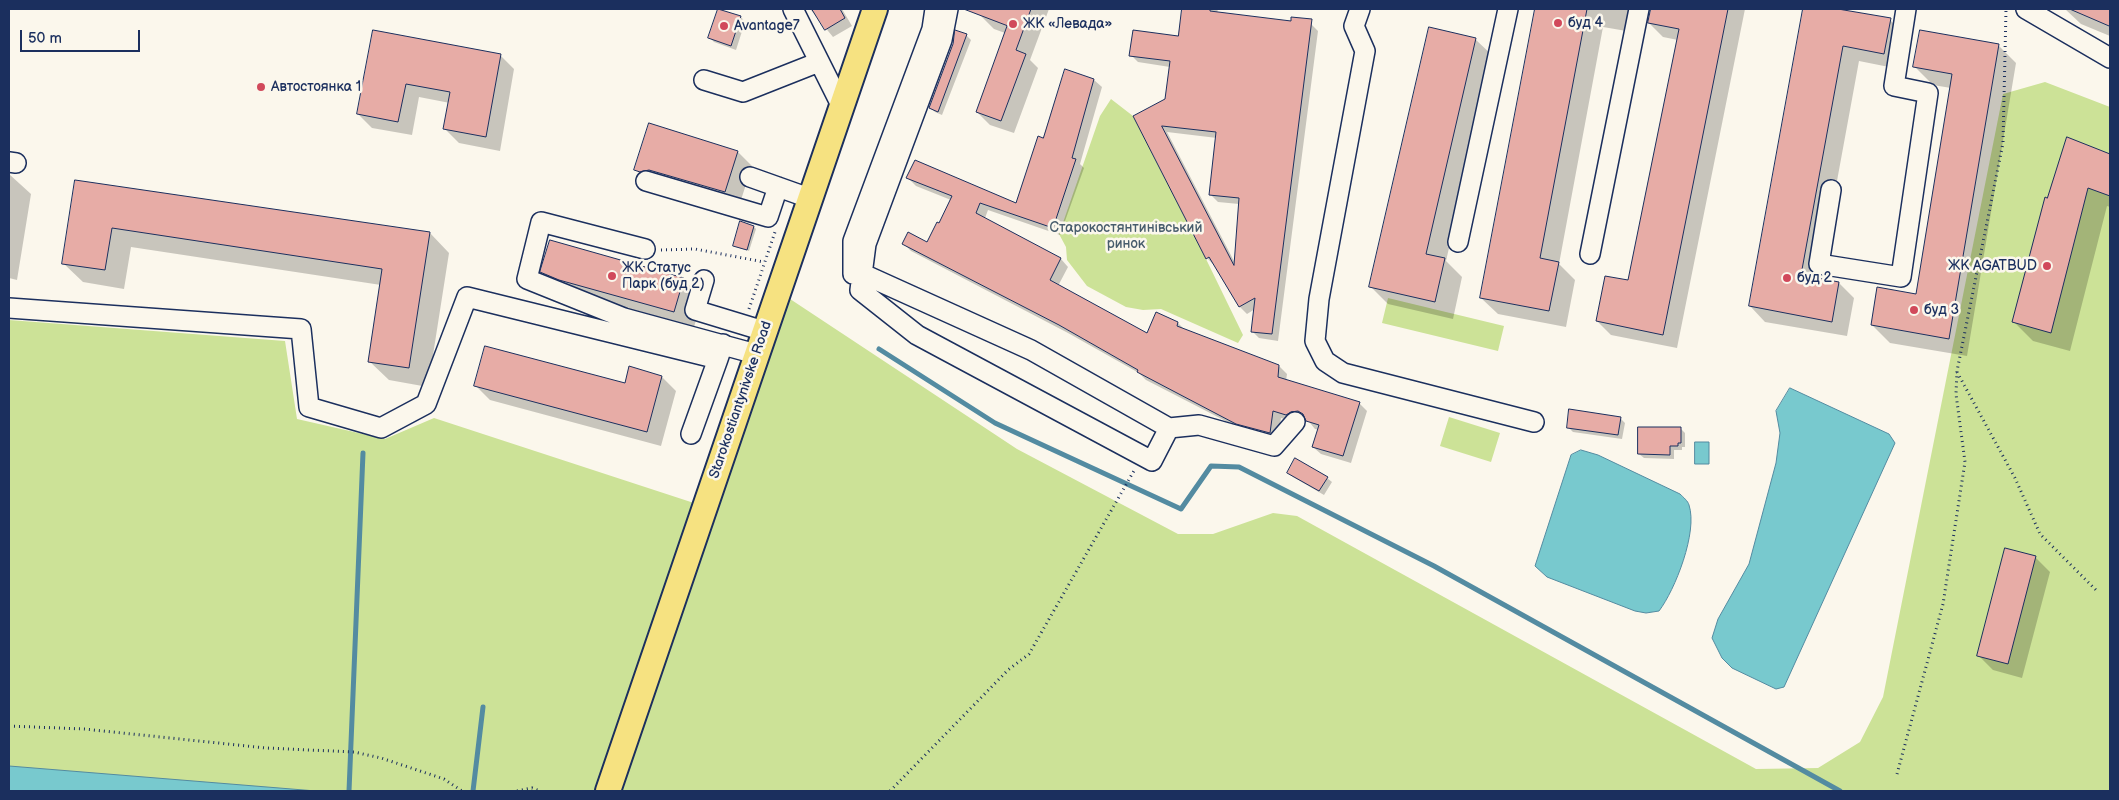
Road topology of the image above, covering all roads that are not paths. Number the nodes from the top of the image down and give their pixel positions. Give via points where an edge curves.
1 (793, 9) edge
2 (875, 9) edge
3 (935, 9) edge
4 (948, 9) edge
5 (1360, 9) edge
6 (1508, 9) edge
7 (1639, 9) edge
8 (1906, 9) edge
9 (2026, 9) edge
10 (2110, 58) edge
11 (819, 62) junction
12 (704, 80) dead end
13 (841, 105) junction
14 (750, 177) dead end
15 (646, 181) dead end
16 (778, 187) junction
17 (1831, 190) dead end
18 (810, 198) junction
19 (1458, 242) dead end
20 (645, 249) road end
21 (1590, 254) dead end
22 (863, 274) junction
23 (704, 280) dead end
24 (9, 308) edge
25 (764, 331) junction
26 (720, 352) junction
27 (756, 354) junction
28 (1294, 422) dead end
29 (1534, 422) dead end
30 (1169, 428) junction
31 (691, 434) dead end
32 (610, 785) edge

1 - 11 lane
2 - 13 main road, Starokostiantynivske Road
3 - 22 lane via 932,29 853,240 853,274
4 - 22 lane via 942,40 866,244
5 - 29 lane via 1354,26 1365,51 1319,299 1315,341 1325,361 1343,372
6 - 19 lane
7 - 21 lane
8 - 17 lane via 1894,86 1928,93 1901,277 1819,264
9 - 10 lane
11 - 12 lane via 743,92
11 - 13 lane
13 - 18 main road, Starokostiantynivske Road
14 - 16 lane
15 - 16 lane via 768,217
16 - 18 lane
18 - 25 main road, Starokostiantynivske Road
20 - 26 lane via 541,222 527,279
22 - 30 lane via 1031,350
22 - 30 lane via 860,290 917,335 1152,460
23 - 25 lane via 695,310
24 - 26 lane via 301,329 309,407 381,428 426,404 467,297
25 - 27 main road, Starokostiantynivske Road
26 - 27 lane
26 - 31 lane
27 - 32 main road, Starokostiantynivske Road
28 - 30 lane via 1274,446 1198,425

